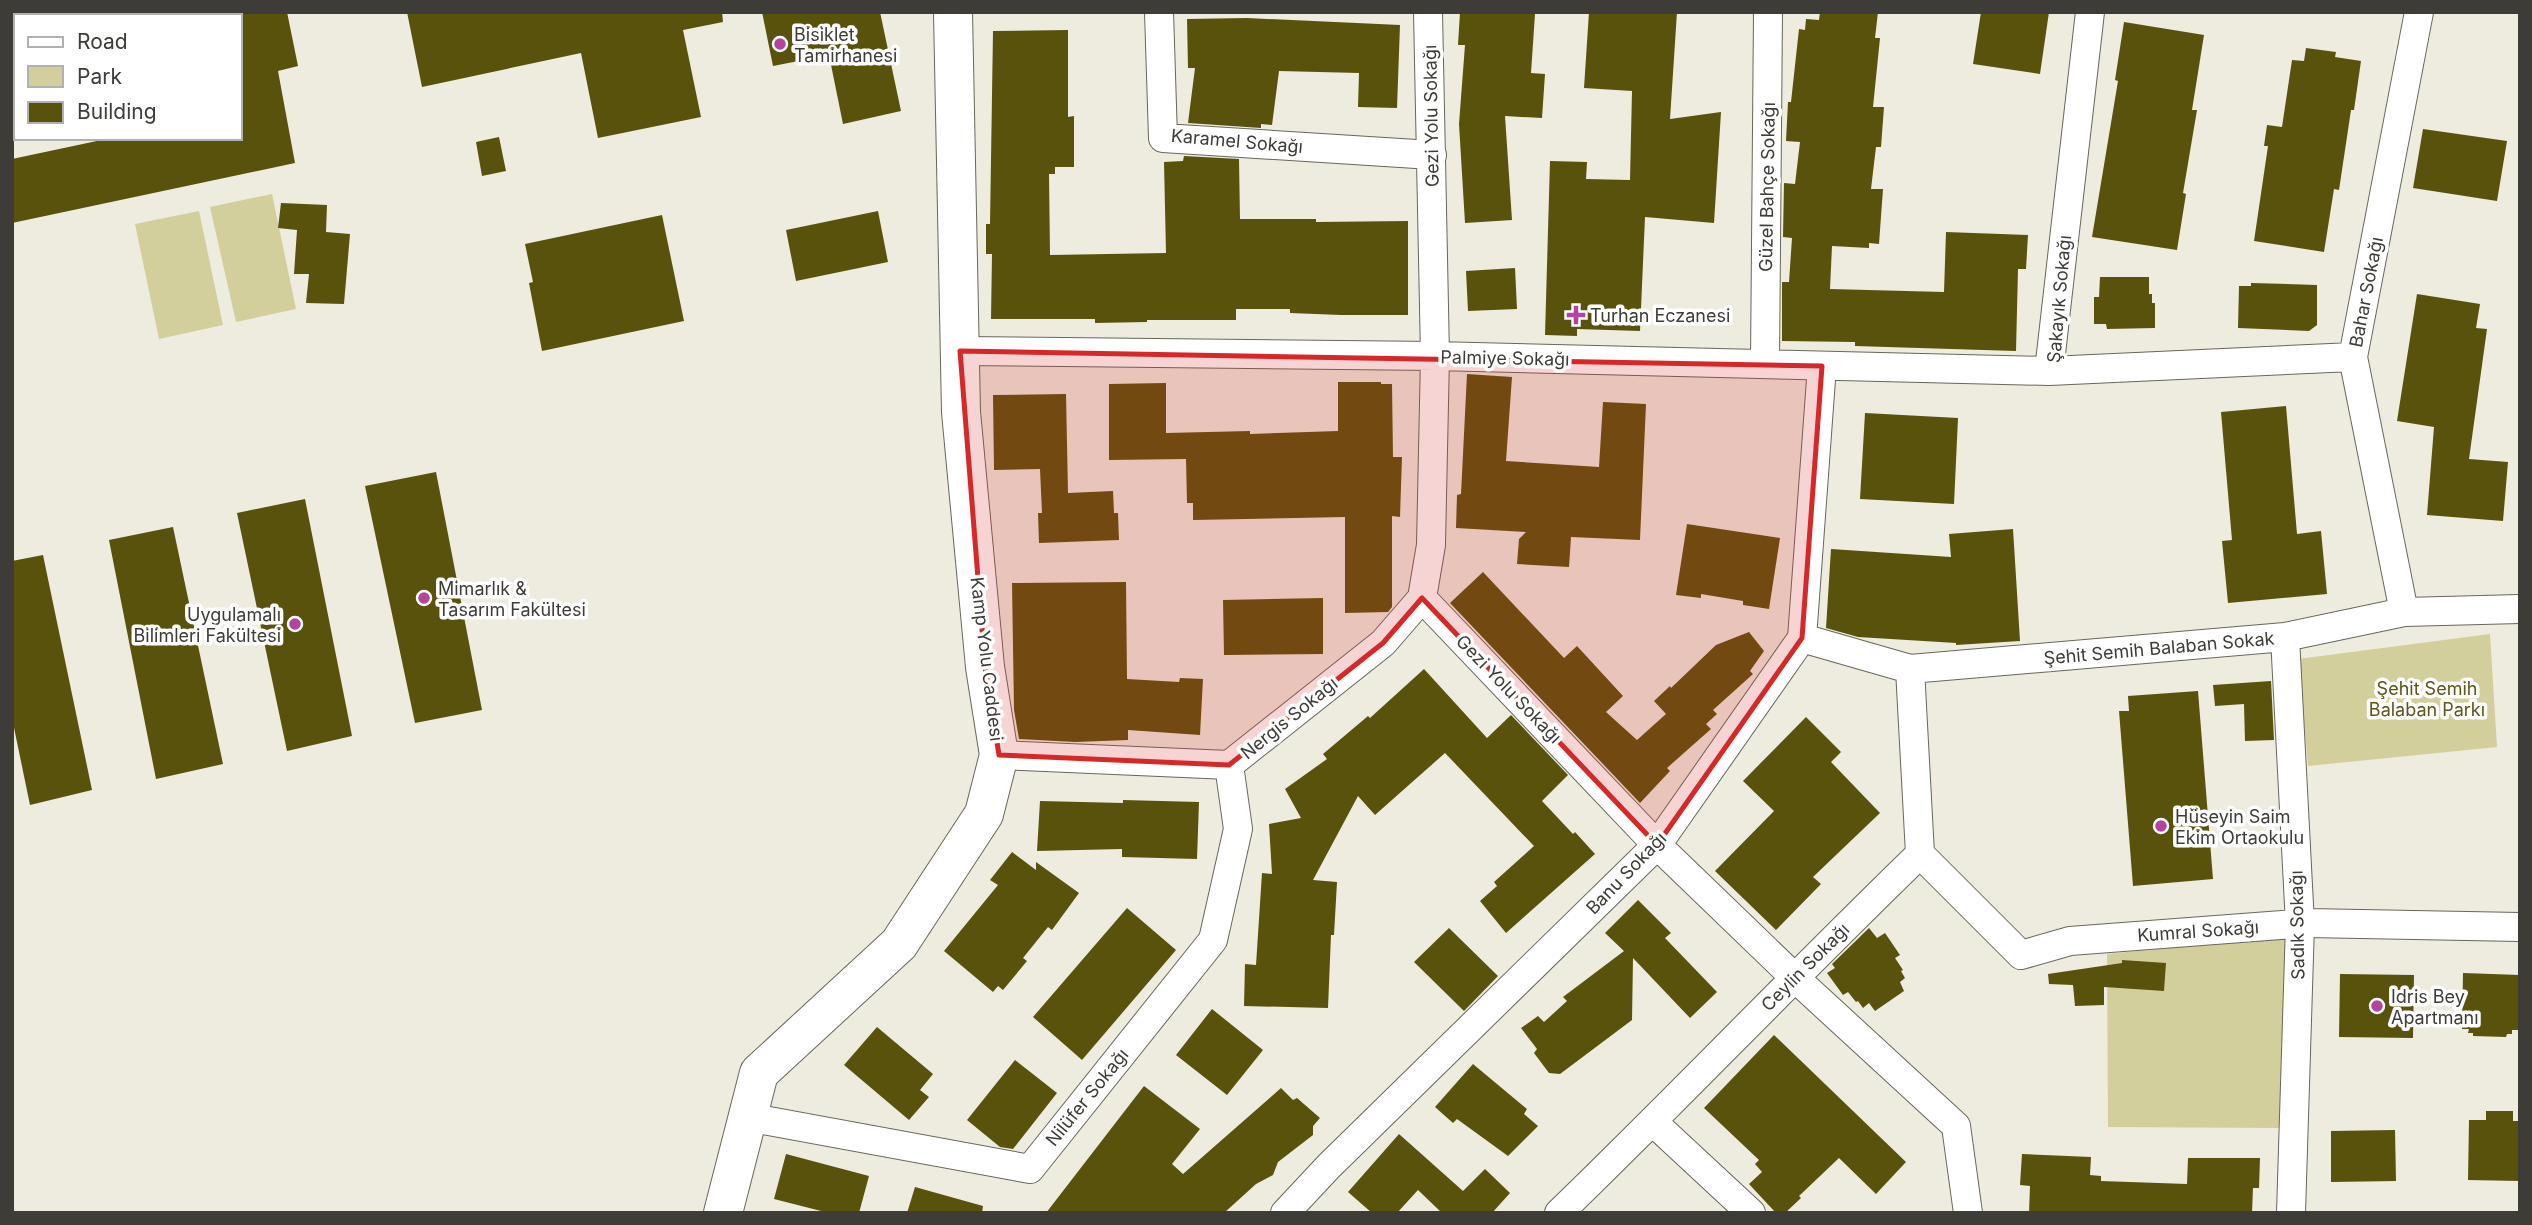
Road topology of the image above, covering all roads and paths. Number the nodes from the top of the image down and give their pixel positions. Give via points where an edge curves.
1 (953, 12) edge
2 (1159, 12) edge
3 (1428, 12) edge
4 (1769, 12) edge
5 (2090, 12) edge
6 (2419, 12) edge
7 (1432, 155) junction
8 (960, 351) junction
9 (1435, 356) junction
10 (2353, 357) junction
11 (1765, 362) junction
12 (1822, 366) junction
13 (2049, 371) junction
14 (1422, 598) junction
15 (2520, 609) edge
16 (2404, 612) junction
17 (2285, 636) junction
18 (1802, 638) junction
19 (1910, 669) junction
20 (999, 755) junction
21 (1229, 765) junction
22 (1657, 845) junction
23 (1920, 854) junction
24 (2300, 924) junction
25 (2520, 927) edge
26 (1794, 977) junction
27 (747, 1118) junction
28 (1653, 1122) junction
29 (723, 1213) edge
30 (1285, 1213) edge
31 (1559, 1213) edge
32 (1751, 1213) edge
33 (1968, 1213) edge
34 (2291, 1213) edge

1 - 8 street, Kamp Yolu Caddesi
2 - 7 street, Karamel Sokağı via 1163,138
3 - 7 street, Gezi Yolu Sokağı
4 - 11 street, Güzel Bahçe Sokağı
5 - 13 street, Şakayık Sokağı
6 - 10 street, Bahar Sokağı
7 - 9 street, Gezi Yolu Sokağı
8 - 9 street, Palmiye Sokağı
8 - 20 street, Kamp Yolu Caddesi via 961,412 985,667
9 - 11 street, Palmiye Sokağı
9 - 14 street, Gezi Yolu Sokağı via 1431,545
10 - 13 street, Şakayık Sokağı
10 - 16 street, Bahar Sokağı
11 - 12 street, Palmiye Sokağı
12 - 13 street, Palmiye Sokağı
12 - 18 street
14 - 21 street, Nergis Sokağı via 1383,643
14 - 22 street, Gezi Yolu Sokağı
15 - 16 street, Şehit Semih Balaban Sokak
16 - 17 street, Şehit Semih Balaban Sokak
17 - 19 street, Şehit Semih Balaban Sokak
17 - 24 street, Sadık Sokağı
18 - 19 street, Şehit Semih Balaban Sokak
18 - 22 street, Banu Sokağı
19 - 23 street
20 - 21 street, Nergis Sokağı
20 - 27 street, Kamp Yolu Caddesi via 984,814 899,944 759,1073
21 - 27 street, Nilüfer Sokağı via 1238,829 1213,940 1030,1169
22 - 26 street, Gezi Yolu Sokağı
22 - 30 street, Banu Sokağı
23 - 24 street, Kumral Sokağı via 2021,955 2070,941
23 - 26 street, Ceylin Sokağı
24 - 25 street, Kumral Sokağı
24 - 34 street, Sadık Sokağı
26 - 28 street, Ceylin Sokağı
26 - 33 street, Gezi Yolu Sokağı via 1956,1126
27 - 29 street, Kamp Yolu Caddesi
28 - 31 street, Ceylin Sokağı
28 - 32 street

